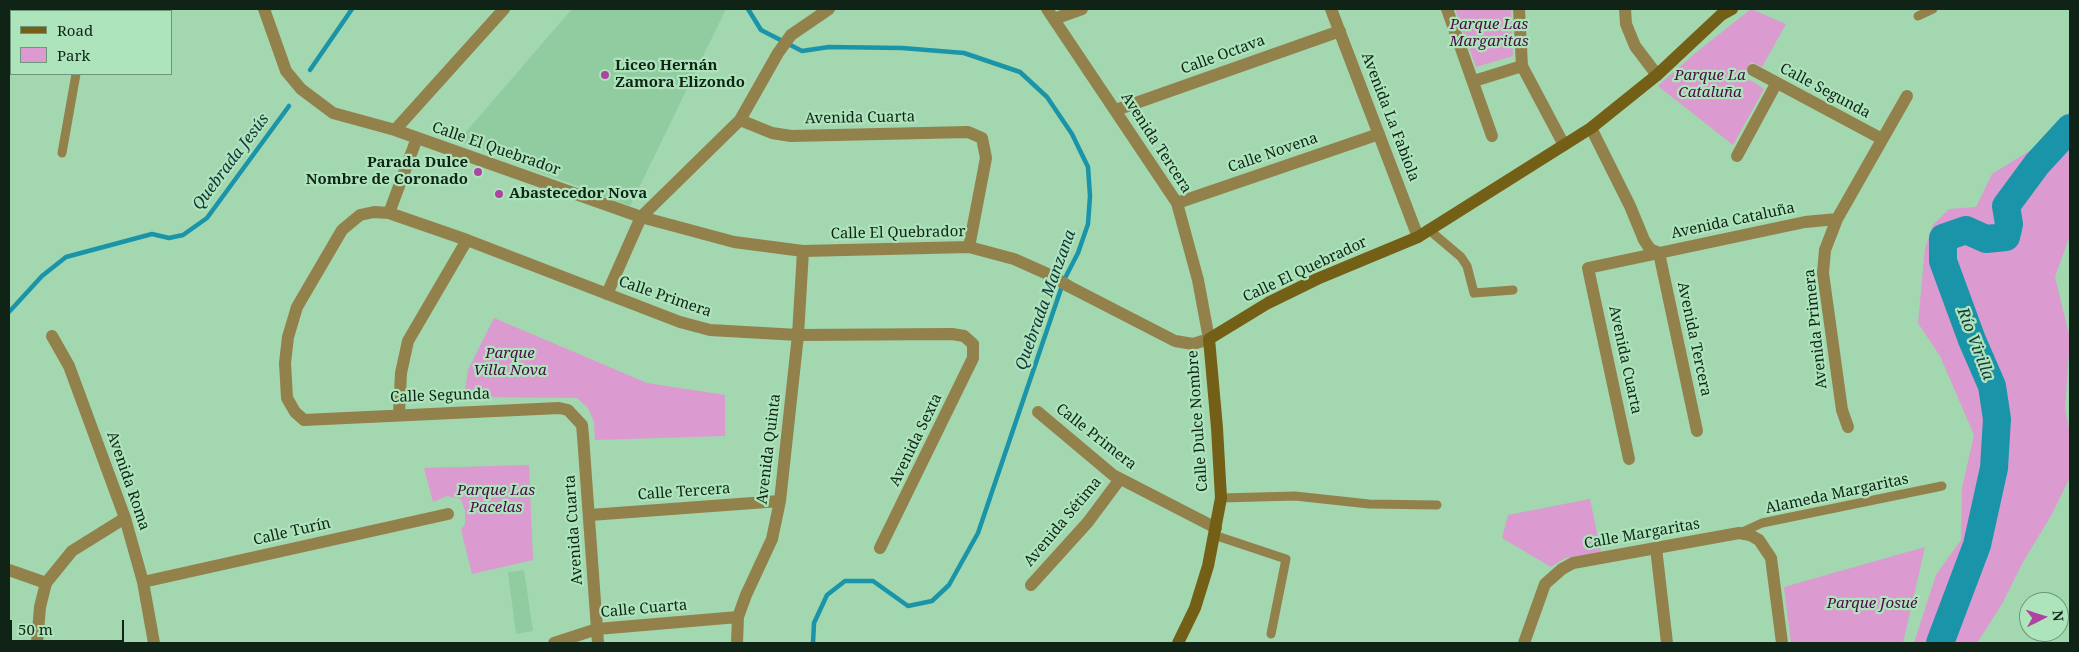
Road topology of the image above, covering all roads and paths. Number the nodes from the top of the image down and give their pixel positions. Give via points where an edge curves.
1 (264, 9) edge
2 (504, 9) edge
3 (829, 9) edge
4 (1047, 9) edge
5 (1082, 9) edge
6 (1331, 9) edge
7 (1447, 9) edge
8 (1519, 9) edge
9 (1625, 9) edge
10 (1732, 9) edge
11 (1933, 9) edge
12 (1918, 16) dead end
13 (1054, 19) junction
14 (1340, 31) junction
15 (1522, 66) junction
16 (1753, 70) dead end
17 (76, 75) edge
18 (1657, 75) junction
19 (1474, 81) junction
20 (1776, 84) junction
21 (1907, 96) dead end
22 (1116, 110) junction
23 (740, 120) junction
24 (1591, 128) junction
25 (395, 130) junction
26 (1379, 134) junction
27 (1492, 136) dead end
28 (417, 138) junction
29 (1882, 138) junction
30 (1564, 145) junction
31 (62, 153) dead end
32 (1737, 156) dead end
33 (1177, 203) junction
34 (389, 213) junction
35 (641, 217) junction
36 (1838, 219) junction
37 (1423, 233) junction
38 (467, 240) junction
39 (969, 247) junction
40 (803, 251) junction
41 (1659, 253) junction
42 (1513, 290) dead end
43 (606, 294) junction
44 (798, 335) junction
45 (52, 336) dead end
46 (1208, 339) junction
47 (973, 344) joint
48 (1038, 412) dead end
49 (399, 414) junction
50 (575, 417) joint
51 (1848, 427) dead end
52 (1697, 431) dead end
53 (1629, 459) dead end
54 (1120, 479) junction
55 (1942, 486) dead end
56 (1221, 498) junction
57 (780, 501) junction
58 (1437, 505) dead end
59 (448, 514) dead end
60 (590, 515) junction
61 (126, 518) junction
62 (1215, 531) junction
63 (1739, 533) junction
64 (880, 548) dead end
65 (1656, 548) junction
66 (9, 570) edge
67 (144, 582) junction
68 (46, 583) junction
69 (1031, 585) dead end
70 (738, 617) junction
71 (597, 629) junction
72 (1271, 634) dead end
73 (37, 643) edge
74 (154, 643) edge
75 (554, 643) edge
76 (598, 643) edge
77 (737, 643) edge
78 (1178, 643) edge
79 (1524, 643) edge
80 (1667, 643) edge
81 (1782, 643) edge

1 - 25 street, Calle El Quebrador via 286,71 300,89 333,113
2 - 25 street
3 - 23 street via 791,36
4 - 13 street, Avenida Tercera
5 - 13 street
6 - 14 street, Avenida La Fabiola
7 - 19 street
8 - 15 street
9 - 18 street via 1626,24 1635,46
10 - 18 street, Calle El Quebrador via 1721,15
11 - 12 lane
13 - 22 street, Avenida Tercera
14 - 22 street, Calle Octava
14 - 26 street, Avenida La Fabiola
15 - 19 street
15 - 30 street
16 - 20 street, Calle Segunda
17 - 31 lane
18 - 24 street, Calle El Quebrador
19 - 27 street
20 - 29 street, Calle Segunda
20 - 32 street
21 - 29 street, Avenida Primera
22 - 33 street, Avenida Tercera
23 - 35 street
23 - 39 street, Avenida Cuarta via 772,133 792,136 968,132 982,138 986,158
24 - 30 street, Calle El Quebrador
24 - 41 street, Avenida Cataluña via 1644,240 1650,249
25 - 28 street, Calle El Quebrador
26 - 33 street, Calle Novena
26 - 37 street, Avenida La Fabiola
28 - 34 street
28 - 35 street, Calle El Quebrador
29 - 36 street, Avenida Primera
30 - 37 street, Calle El Quebrador
33 - 46 street, Avenida Tercera via 1198,280
34 - 38 street, Calle Primera
34 - 49 street, Calle Segunda via 360,215 342,230 297,307 288,337 285,363 287,398 304,420
35 - 40 street, Calle El Quebrador via 734,242
35 - 43 street
36 - 41 street, Avenida Cataluña via 1805,222
36 - 51 street, Avenida Primera via 1825,250 1823,273 1842,410
37 - 42 lane via 1461,257 1467,266 1474,293
37 - 46 street, Calle El Quebrador via 1268,303
38 - 43 street, Calle Primera
38 - 49 street via 408,340 401,373
39 - 40 street, Calle El Quebrador
39 - 46 street, Calle El Quebrador via 1014,259 1050,275 1175,340 1193,344
40 - 44 street, Avenida Quinta
41 - 52 street, Avenida Tercera
41 - 53 street, Avenida Cuarta via 1588,268
43 - 44 street, Calle Primera via 710,330
44 - 47 street, Calle Primera via 952,334 964,336
44 - 57 street, Avenida Quinta
45 - 61 street, Avenida Roma via 69,366
46 - 56 street, Calle Dulce Nombre via 1218,428
47 - 64 street, Avenida Sexta via 973,358 966,374
48 - 54 street, Calle Primera
49 - 50 street, Calle Segunda via 559,408 568,410
50 - 60 street, Avenida Cuarta via 582,425
54 - 62 street, Calle Primera
54 - 69 street, Avenida Sétima via 1088,522
55 - 63 lane, Alameda Margaritas via 1762,523
56 - 58 lane via 1295,496 1369,504
56 - 62 street, Calle Dulce Nombre
57 - 60 street, Calle Tercera
57 - 70 street, Avenida Quinta via 772,539
59 - 67 street, Calle Turín
60 - 71 street, Avenida Cuarta
61 - 67 street, Avenida Roma
61 - 68 street via 72,551
62 - 72 lane via 1286,559
62 - 78 street, Calle Dulce Nombre via 1195,608
63 - 65 street, Calle Margaritas
63 - 81 street via 1759,540 1771,558
65 - 79 street, Calle Margaritas via 1573,562 1554,575 1545,584
65 - 80 street
66 - 68 street
67 - 74 street, Avenida Roma
68 - 73 street
70 - 71 street, Calle Cuarta
70 - 77 street, Avenida Quinta
71 - 75 street, Calle Cuarta
71 - 76 street, Avenida Cuarta

